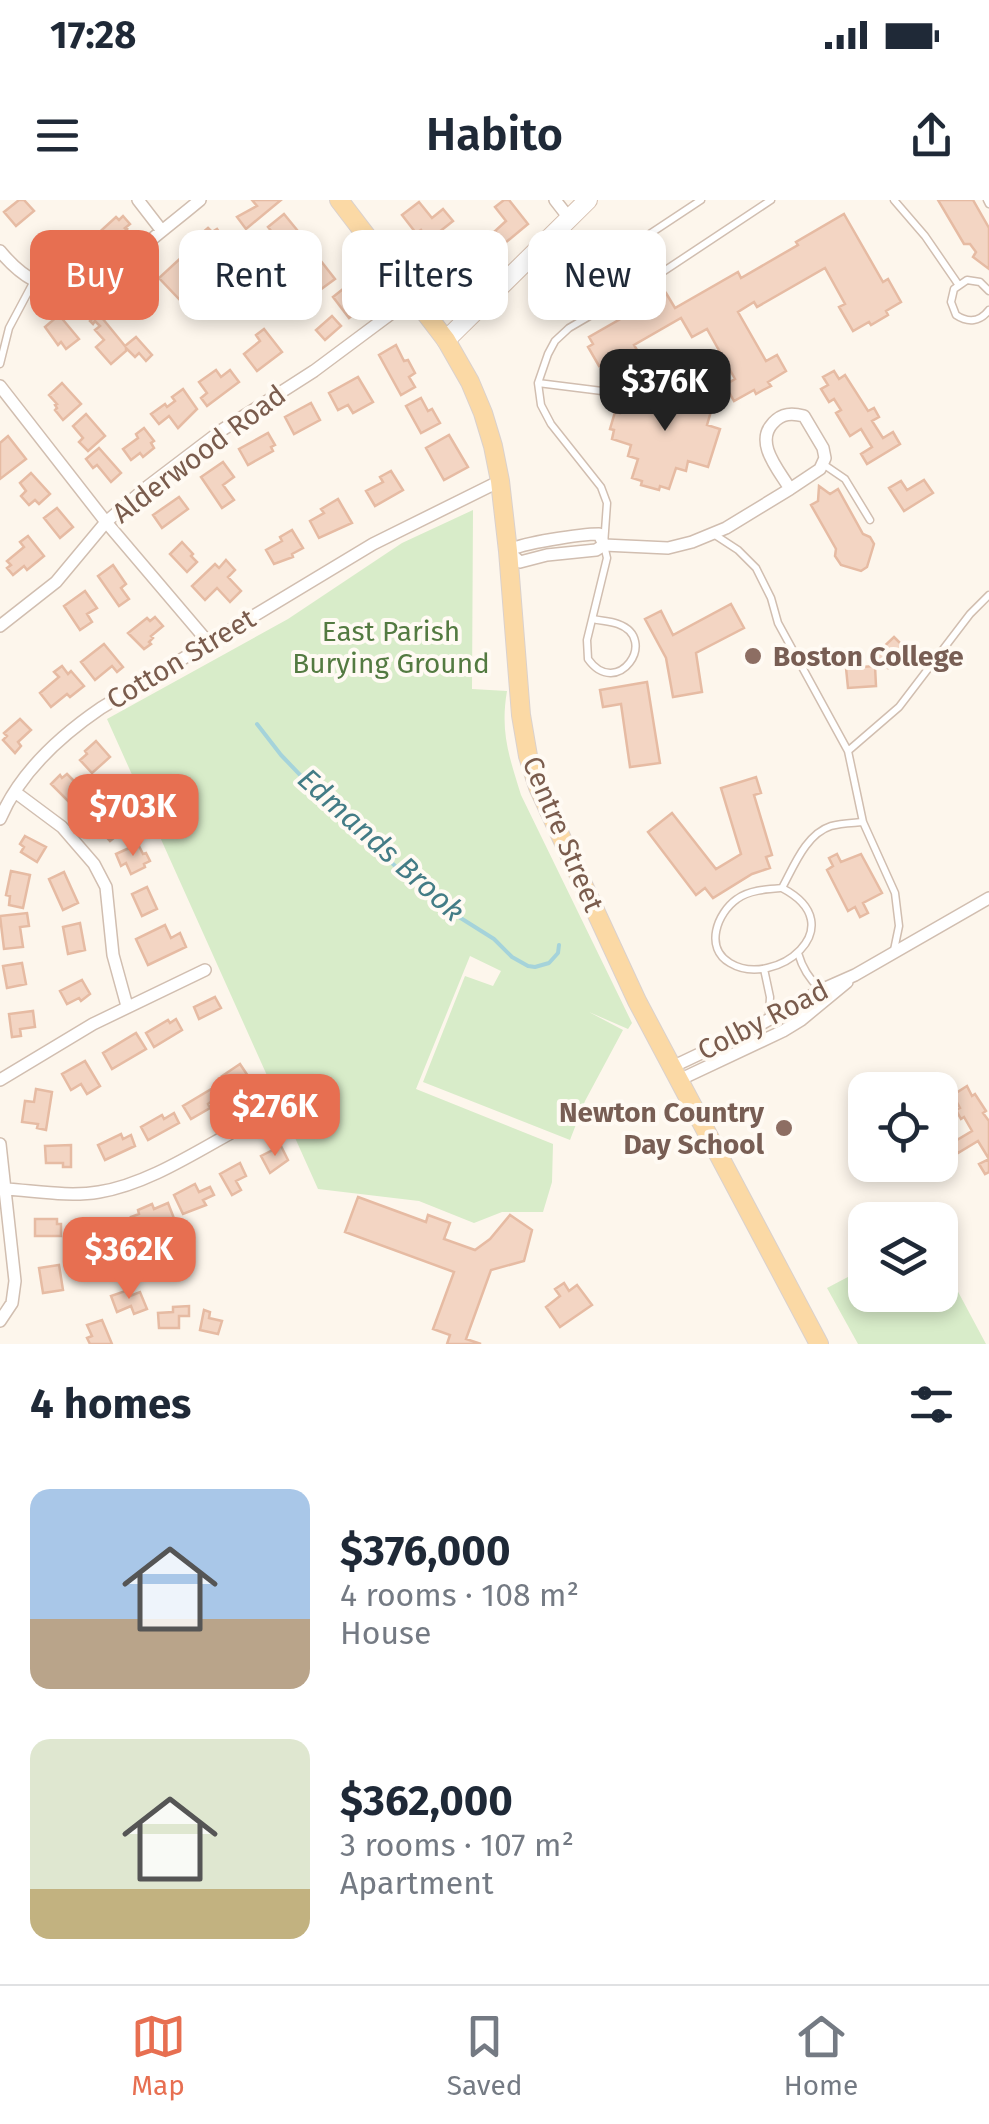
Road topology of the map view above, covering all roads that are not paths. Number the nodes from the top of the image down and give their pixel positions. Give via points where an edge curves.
1 (138, 200) edge
2 (200, 200) edge
3 (339, 200) edge
4 (554, 200) edge
5 (588, 200) edge
6 (700, 200) edge
7 (771, 200) edge
8 (894, 200) edge
9 (570, 218) junction
10 (361, 230) edge
11 (655, 230) edge
12 (162, 231) junction
13 (159, 233) edge
14 (0, 250) edge
15 (666, 270) edge
16 (30, 278) edge
17 (958, 284) junction
18 (30, 288) edge
19 (989, 291) edge
20 (989, 310) edge
21 (382, 320) edge
22 (430, 320) edge
23 (583, 320) edge
24 (446, 340) junction
25 (0, 364) edge
26 (538, 383) junction
27 (0, 386) edge
28 (618, 393) dead end
29 (822, 463) junction
30 (500, 481) junction
31 (790, 489) junction
32 (870, 520) dead end
33 (106, 522) junction
34 (712, 534) junction
35 (604, 544) junction
36 (508, 551) junction
37 (989, 595) edge
38 (593, 619) junction
39 (0, 626) edge
40 (208, 642) junction
41 (848, 751) junction
42 (15, 792) junction
43 (0, 819) edge
44 (864, 822) junction
45 (782, 888) junction
46 (989, 898) edge
47 (894, 952) junction
48 (798, 953) junction
49 (764, 969) junction
50 (205, 970) dead end
51 (855, 975) junction
52 (821, 990) junction
53 (127, 1006) junction
54 (769, 1018) junction
55 (676, 1074) junction
56 (0, 1080) edge
57 (267, 1114) dead end
58 (0, 1144) edge
59 (6, 1190) junction
60 (0, 1321) edge
61 (819, 1344) edge

1 - 12 street
2 - 12 street
3 - 10 main road, Centre Street
4 - 9 street
5 - 9 street
6 - 11 lane
7 - 15 lane
8 - 17 lane
9 - 24 street
12 - 13 street
14 - 16 street
17 - 19 lane via 974,280
17 - 20 lane via 951,296 956,315 970,321
18 - 25 lane
21 - 33 street, Alderwood Road via 222,430
22 - 24 main road, Centre Street
23 - 26 lane via 555,341
24 - 30 main road, Centre Street via 483,413
26 - 28 lane
26 - 35 lane via 551,424 601,487 607,504
27 - 33 street
29 - 31 street
29 - 31 street via 823,448 804,416 778,418 764,440
29 - 32 lane via 846,479
30 - 36 main road, Centre Street
30 - 40 street, Cotton Street via 373,544
31 - 34 street
33 - 39 street, Alderwood Road via 56,582
33 - 40 street
34 - 35 street via 668,548
34 - 41 lane via 756,568 778,623
35 - 36 street via 520,562
35 - 38 lane
36 - 55 main road, Centre Street via 520,715 533,772
37 - 41 lane via 899,707
38 - 38 lane via 588,658 608,673 622,670 633,660 633,636
40 - 42 street, Cotton Street via 67,732
41 - 44 lane
42 - 43 street, Cotton Street
42 - 53 street via 62,827 94,864 106,887
44 - 45 lane via 815,834
44 - 47 lane via 895,893
45 - 48 lane via 800,897 812,919
45 - 49 lane via 739,897 720,915 715,934 726,961
46 - 47 street, Colby Road
47 - 51 street, Colby Road
48 - 49 lane
48 - 52 lane
49 - 54 lane
50 - 53 street
51 - 52 street, Colby Road
51 - 55 street, Colby Road via 783,1032
52 - 54 street, Colby Road
53 - 56 street
54 - 55 street, Colby Road
55 - 61 main road, Centre Street
57 - 59 street via 121,1188
58 - 59 street
59 - 60 street via 15,1281

